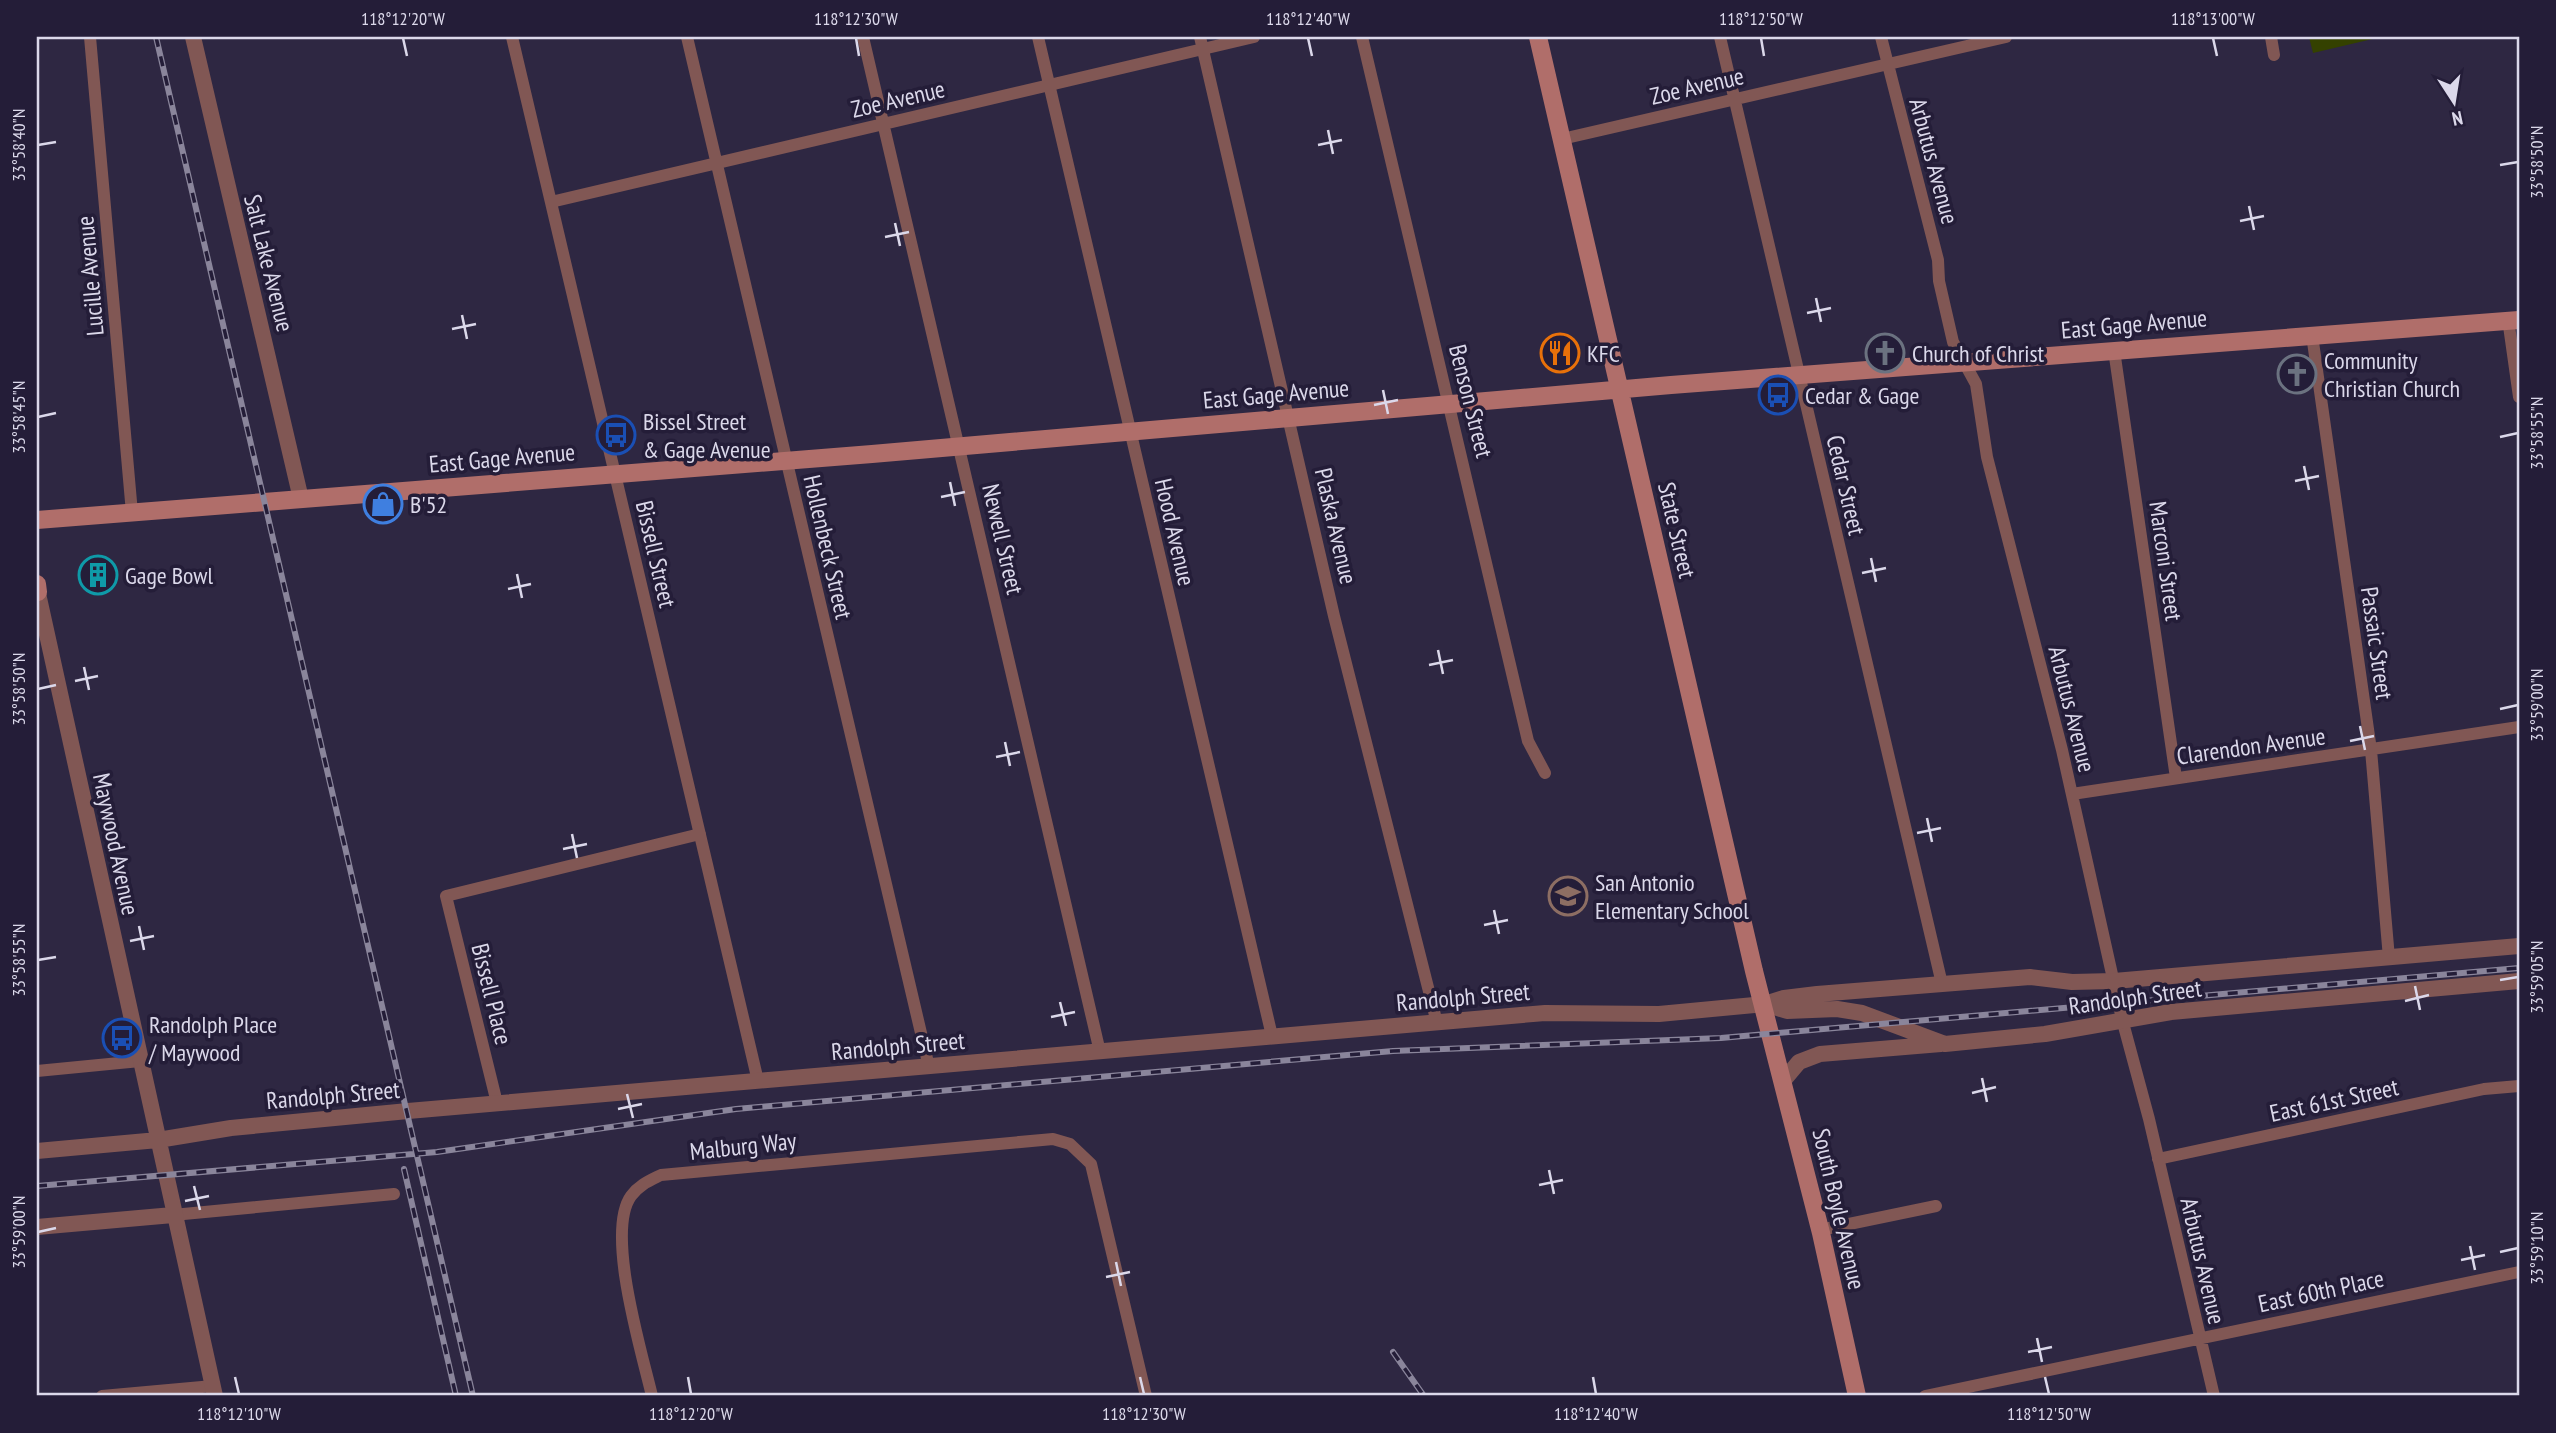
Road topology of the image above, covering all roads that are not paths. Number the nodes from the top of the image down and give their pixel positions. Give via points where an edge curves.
1 (90, 37) edge
2 (193, 37) edge
3 (512, 37) edge
4 (687, 37) edge
5 (863, 37) edge
6 (1038, 37) edge
7 (1254, 37) edge
8 (1362, 37) edge
9 (1538, 37) edge
10 (1720, 37) edge
11 (1881, 37) edge
12 (2006, 37) edge
13 (2271, 37) edge
14 (1202, 43) edge
15 (2274, 55) dead end
16 (1887, 62) junction
17 (1049, 86) junction
18 (1735, 99) junction
19 (883, 124) junction
20 (1562, 139) junction
21 (717, 163) junction
22 (551, 202) junction
23 (2514, 319) edge
24 (2312, 335) junction
25 (2114, 350) junction
26 (1966, 363) junction
27 (1800, 377) junction
28 (1620, 390) junction
29 (2519, 397) edge
30 (1450, 405) junction
31 (1290, 418) junction
32 (1130, 431) junction
33 (959, 446) junction
34 (786, 460) junction
35 (616, 474) junction
36 (301, 499) junction
37 (132, 513) junction
38 (37, 520) edge
39 (37, 588) edge
40 (2519, 727) edge
41 (2371, 750) junction
42 (1545, 772) dead end
43 (2176, 778) junction
44 (2072, 794) junction
45 (700, 834) junction
46 (2519, 946) edge
47 (2389, 958) junction
48 (2114, 981) junction
49 (2519, 981) edge
50 (1942, 984) junction
51 (1765, 1004) junction
52 (2122, 1018) junction
53 (1437, 1023) junction
54 (1772, 1034) joint
55 (1272, 1035) junction
56 (1945, 1044) junction
57 (1100, 1052) junction
58 (140, 1061) junction
59 (929, 1067) junction
60 (37, 1071) edge
61 (758, 1081) junction
62 (1783, 1082) junction
63 (2519, 1086) edge
64 (497, 1103) junction
65 (158, 1140) junction
66 (37, 1151) edge
67 (2158, 1159) junction
68 (394, 1194) dead end
69 (1936, 1206) dead end
70 (173, 1215) junction
71 (37, 1227) edge
72 (1820, 1230) junction
73 (2519, 1272) edge
74 (2200, 1337) junction
75 (214, 1391) edge
76 (102, 1396) edge
77 (652, 1396) edge
78 (1146, 1396) edge
79 (1857, 1396) edge
80 (1925, 1396) edge
81 (2214, 1396) edge

1 - 37 street, Lucille Avenue
2 - 36 street, Salt Lake Avenue
3 - 22 street, Bissell Street
4 - 21 street, Hollenbeck Street
5 - 19 street, Newell Street
6 - 17 street, Hood Avenue
7 - 14 street, Zoe Avenue
8 - 30 street, Benson Street
9 - 20 main road, State Street
10 - 18 street, Cedar Street
11 - 16 street, Arbutus Avenue
12 - 16 street, Zoe Avenue via 1906,62
13 - 15 street
14 - 17 street, Zoe Avenue
14 - 31 street, Plaska Avenue
16 - 18 street, Zoe Avenue
16 - 26 street, Arbutus Avenue via 1938,260 1953,342
17 - 19 street, Zoe Avenue
17 - 32 street, Hood Avenue
18 - 20 street, Zoe Avenue
18 - 27 street, Cedar Street
19 - 21 street, Zoe Avenue
19 - 33 street, Newell Street
20 - 28 main road, State Street
21 - 22 street, Zoe Avenue
21 - 34 street, Hollenbeck Street
22 - 35 street, Bissell Street
23 - 24 main road, East Gage Avenue
23 - 29 street
24 - 25 main road, East Gage Avenue
24 - 41 street, Passaic Street
25 - 26 main road, East Gage Avenue
25 - 43 street, Marconi Street
26 - 27 main road, East Gage Avenue
26 - 44 street, Arbutus Avenue via 1976,384 1987,457
27 - 28 main road, East Gage Avenue
27 - 50 street, Cedar Street
28 - 30 main road, East Gage Avenue
28 - 51 main road, State Street
30 - 31 main road, East Gage Avenue
30 - 42 street, Benson Street via 1528,741
31 - 32 main road, East Gage Avenue
31 - 53 street, Plaska Avenue via 1334,616
32 - 33 main road, East Gage Avenue
32 - 55 street, Hood Avenue
33 - 34 main road, East Gage Avenue
33 - 57 street, Newell Street
34 - 35 main road, East Gage Avenue
34 - 59 street, Hollenbeck Street
35 - 36 main road, East Gage Avenue
35 - 45 street, Bissell Street
36 - 37 main road, East Gage Avenue
37 - 38 main road, East Gage Avenue
39 - 58 street, Maywood Avenue
40 - 41 street, Clarendon Avenue
41 - 43 street, Clarendon Avenue
41 - 47 street, Passaic Street
43 - 44 street, Clarendon Avenue
44 - 48 street, Arbutus Avenue
45 - 61 street, Bissell Street
45 - 64 street, Bissell Place via 446,896
46 - 47 street, Randolph Street
47 - 48 street, Randolph Street
48 - 50 street, Randolph Street via 2030,977
48 - 52 street, Arbutus Avenue
49 - 52 street, Randolph Street
50 - 51 street, Randolph Street via 1784,998
51 - 53 street, Randolph Street via 1659,1014 1545,1013
51 - 54 main road, State Street
51 - 56 street, Randolph Street via 1787,1010 1862,1013
52 - 56 street, Randolph Street via 2045,1034
52 - 67 street, Arbutus Avenue
53 - 55 street, Randolph Street
54 - 62 main road, South Boyle Avenue
55 - 57 street, Randolph Street
56 - 62 street via 1820,1055 1799,1062
57 - 59 street, Randolph Street
58 - 60 street
58 - 65 street, Maywood Avenue
59 - 61 street, Randolph Street
61 - 64 street, Randolph Street
62 - 72 main road, South Boyle Avenue
63 - 67 street, East 61st Street
64 - 65 street, Randolph Street via 230,1128
65 - 66 street, Randolph Street
65 - 70 street, Maywood Avenue
67 - 74 street, Arbutus Avenue
68 - 70 street
69 - 72 street
70 - 71 street
70 - 75 street, Maywood Avenue
72 - 79 main road, South Boyle Avenue
73 - 74 street, East 60th Place
74 - 80 street, East 60th Place
74 - 81 street, Arbutus Avenue
75 - 76 street
77 - 78 street, Malburg Way via 620,1236 629,1198 644,1183 661,1175 1029,1139 1070,1144 1092,1169

